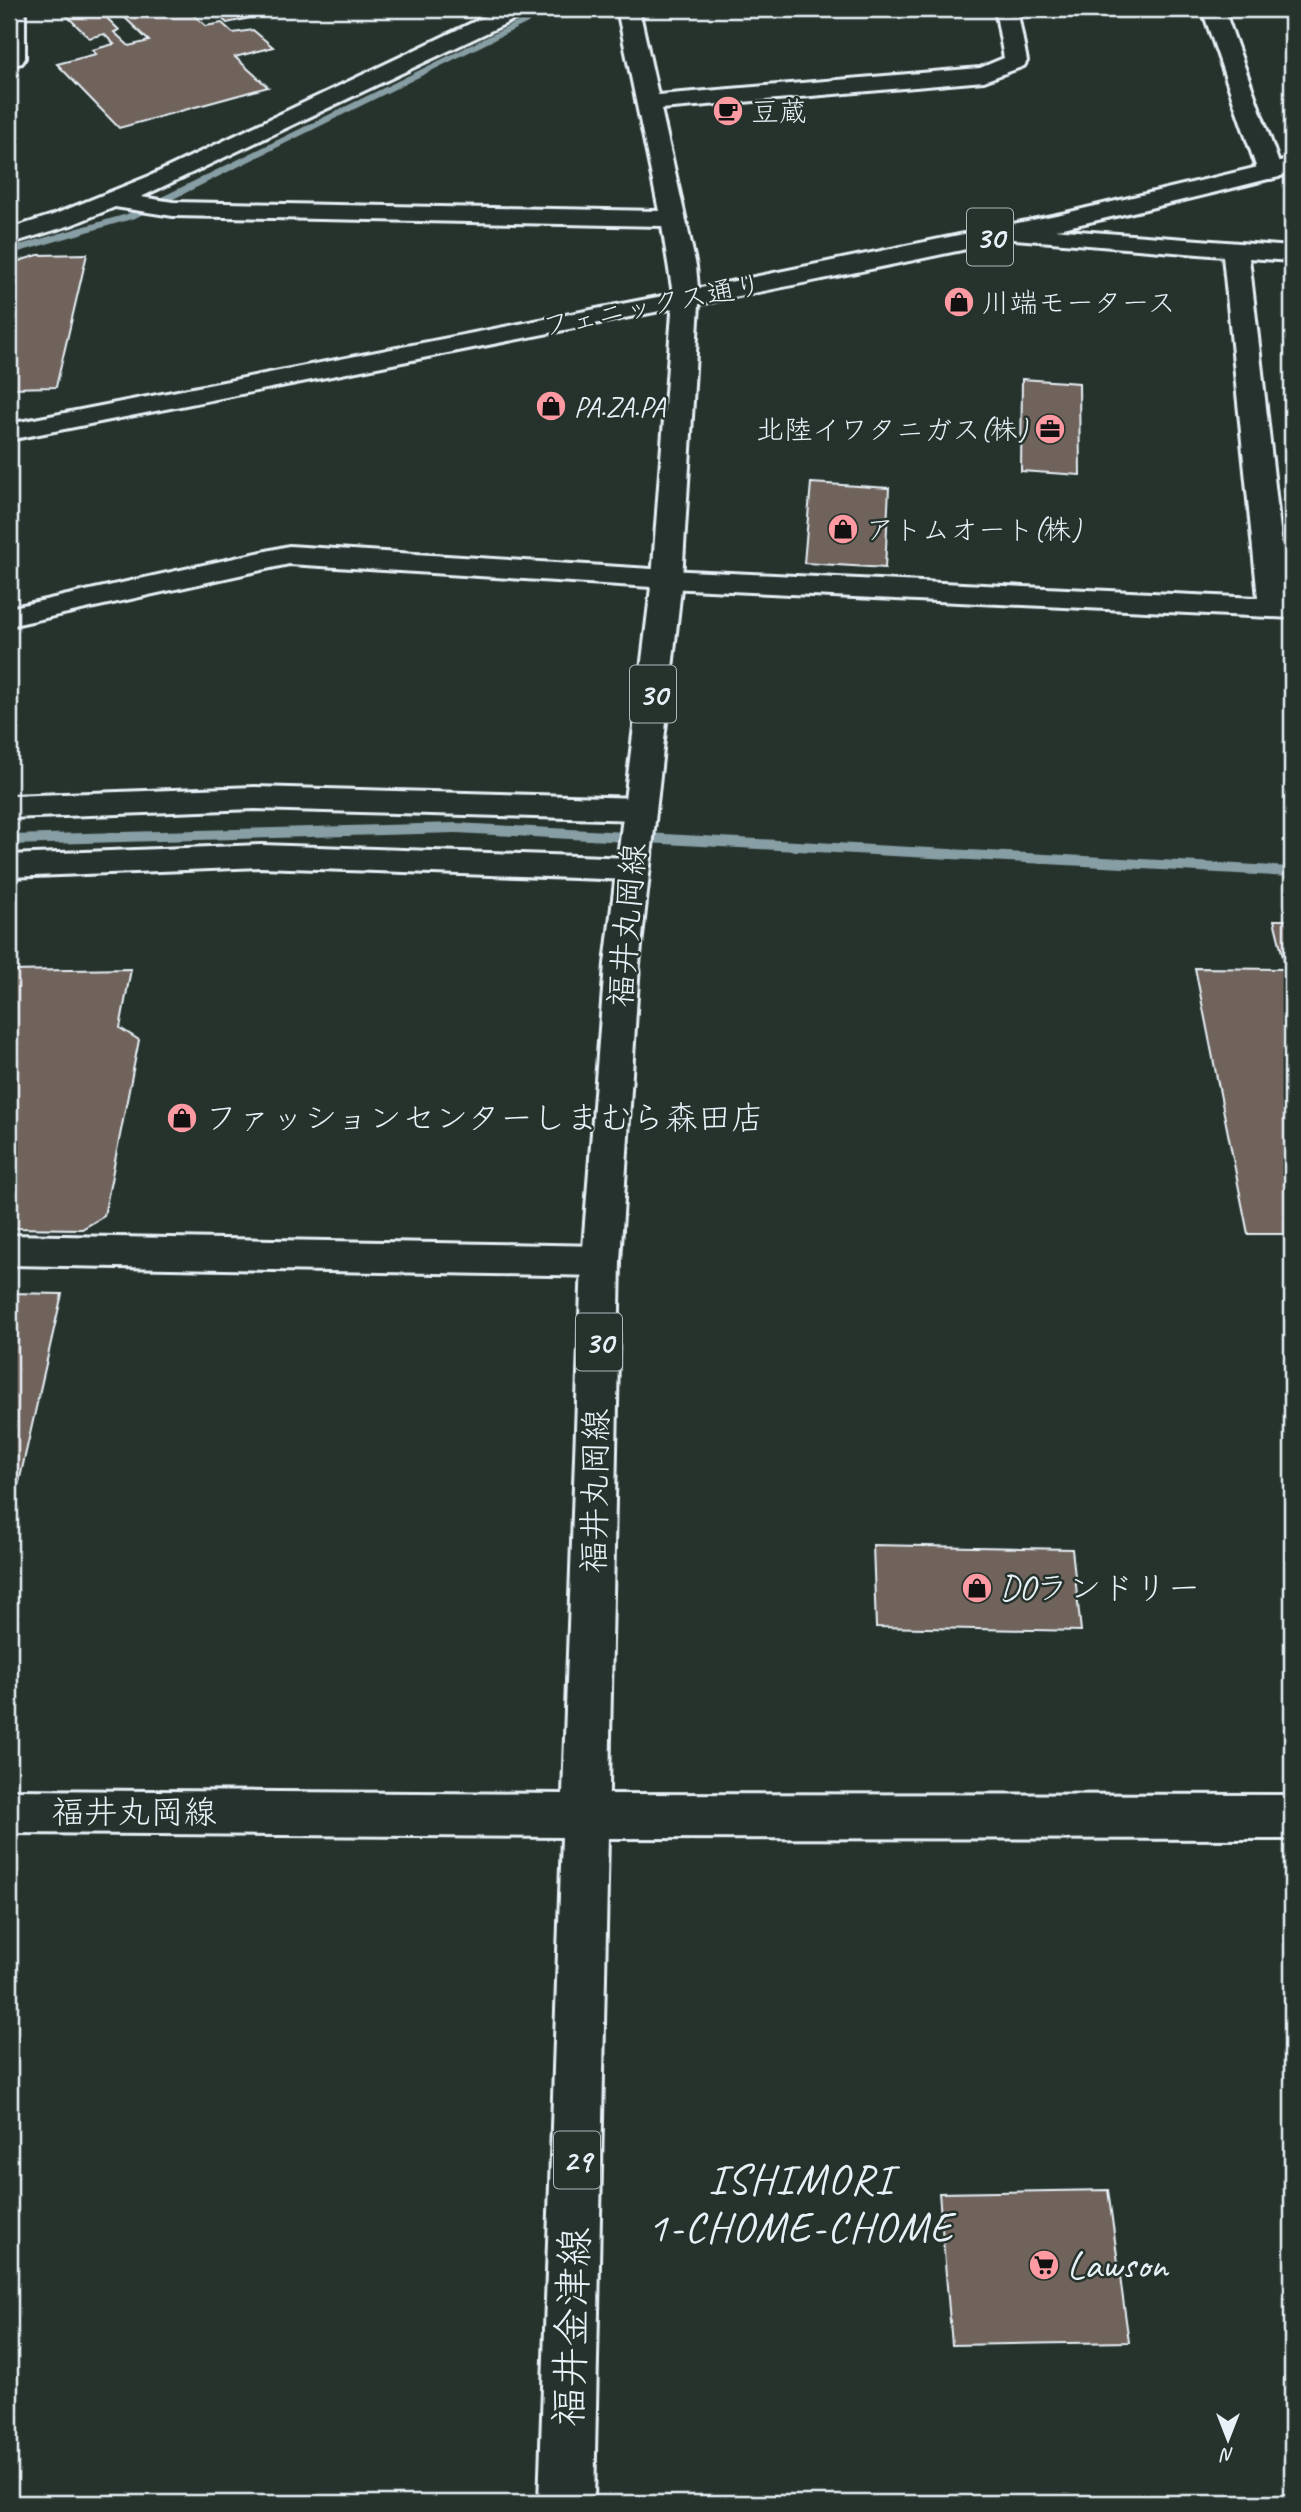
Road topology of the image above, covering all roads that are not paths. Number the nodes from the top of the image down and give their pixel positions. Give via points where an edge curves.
1 (14, 9) edge
2 (518, 9) edge
3 (628, 9) edge
4 (1006, 9) edge
5 (1213, 9) edge
6 (9, 59) edge
7 (647, 103) junction
8 (1281, 169) edge
9 (115, 200) junction
10 (672, 219) junction
11 (1011, 233) junction
12 (9, 237) edge
13 (1235, 250) junction
14 (1292, 254) edge
15 (686, 299) junction
16 (9, 432) edge
17 (667, 579) junction
18 (1283, 608) edge
19 (9, 617) edge
20 (9, 807) edge
21 (639, 809) junction
22 (9, 866) edge
23 (632, 869) junction
24 (9, 1250) edge
25 (601, 1261) junction
26 (9, 1811) edge
27 (587, 1816) junction
28 (1292, 1817) edge
29 (566, 2503) edge

1 - 6 street via 14,58
2 - 9 street
3 - 7 street, 福井丸岡線
4 - 7 street via 1016,61 984,74
5 - 8 street
7 - 10 street, 福井丸岡線
8 - 11 street, フェニックス通り / 30
9 - 10 street via 173,209
9 - 12 street
10 - 15 street, 福井丸岡線
11 - 13 street
11 - 15 street, フェニックス通り / 30
13 - 14 street
13 - 18 street
15 - 16 street, フェニックス通り
15 - 17 street, 福井丸岡線 / 30
17 - 18 street
17 - 19 street via 289,555
17 - 21 street, 福井丸岡線 / 30
20 - 21 street via 255,798
21 - 23 street, 福井丸岡線 / 30
22 - 23 street via 261,856
23 - 25 street, 福井丸岡線 / 30
24 - 25 street
25 - 27 street, 福井丸岡線 / 30
26 - 27 street, 福井丸岡線
27 - 28 street
27 - 29 street, 福井金津線 / 29

